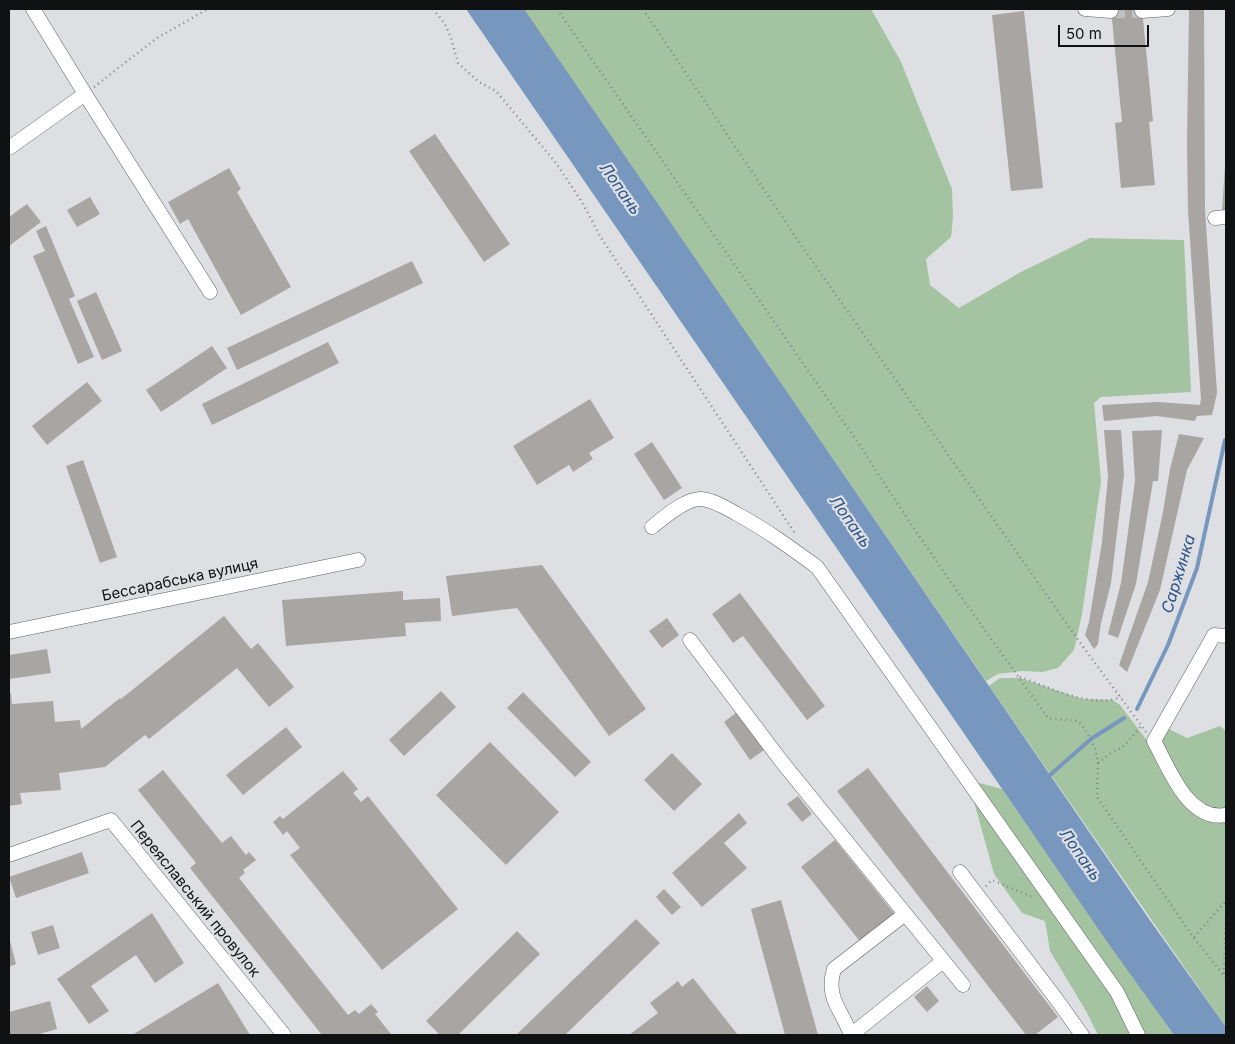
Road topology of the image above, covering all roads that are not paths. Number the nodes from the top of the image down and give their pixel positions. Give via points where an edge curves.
1 (33, 9) edge
2 (1092, 9) edge
3 (1168, 9) edge
4 (1111, 11) dead end
5 (1142, 11) dead end
6 (85, 94) junction
7 (9, 148) edge
8 (210, 292) dead end
9 (652, 528) dead end
10 (358, 560) dead end
11 (9, 632) edge
12 (1226, 636) edge
13 (690, 640) dead end
14 (1226, 815) edge
15 (9, 855) edge
16 (960, 872) dead end
17 (905, 914) junction
18 (943, 960) junction
19 (963, 985) dead end
20 (284, 1035) edge
21 (851, 1035) edge
22 (1082, 1035) edge
23 (1138, 1035) edge

1 - 6 street
2 - 4 street
3 - 5 street
6 - 7 street
6 - 8 street
9 - 23 street via 672,511 700,499 720,504 764,529 817,567 1117,992
10 - 11 street, Бессарабська вулиця
12 - 14 street via 1214,634 1154,741 1194,807 1218,816
13 - 17 street via 782,762
15 - 20 street, Переяславський провулок via 111,820
16 - 22 street
17 - 18 street
17 - 21 street via 834,970 831,989
18 - 19 street
18 - 21 street

